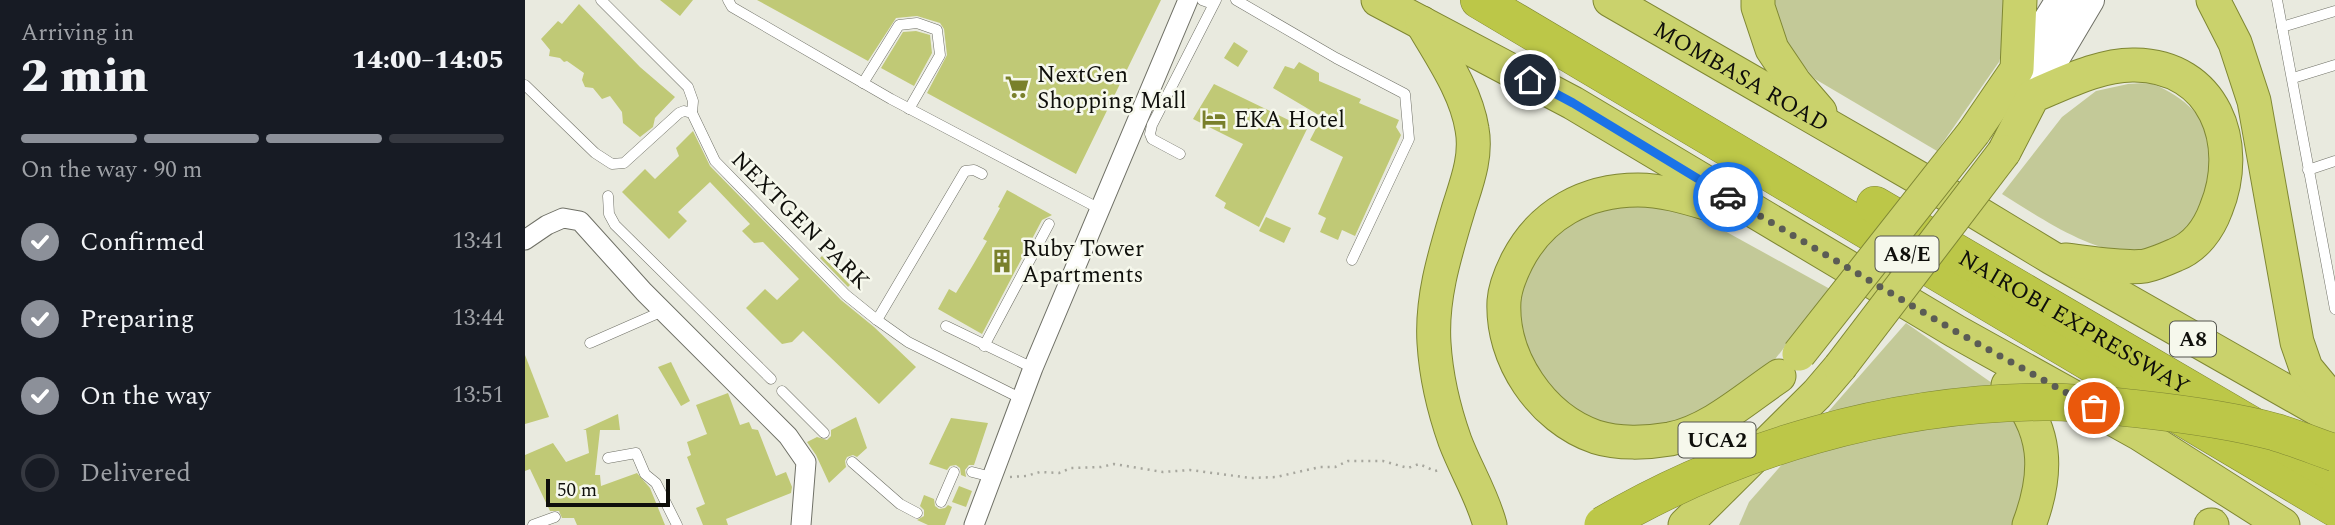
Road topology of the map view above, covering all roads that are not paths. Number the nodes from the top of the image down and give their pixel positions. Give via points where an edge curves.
1 (601, 0) edge
2 (728, 0) edge
3 (1236, 0) edge
4 (1378, 0) edge
5 (1479, 0) edge
6 (1524, 0) edge
7 (1610, 0) edge
8 (1758, 0) edge
9 (2020, 0) edge
10 (2060, 0) edge
11 (2090, 0) edge
12 (2213, 0) edge
13 (2277, 0) edge
14 (1214, 2) edge
15 (1192, 3) edge
16 (2335, 11) edge
17 (1206, 17) junction
18 (1422, 23) junction
19 (2282, 27) junction
20 (2335, 65) edge
21 (2293, 78) junction
22 (863, 83) junction
23 (2025, 83) junction
24 (525, 86) edge
25 (909, 109) junction
26 (692, 113) junction
27 (1838, 133) junction
28 (1180, 155) dead end
29 (2335, 162) edge
30 (2308, 170) junction
31 (982, 174) dead end
32 (608, 196) dead end
33 (1100, 209) junction
34 (1762, 218) junction
35 (1049, 224) dead end
36 (525, 240) edge
37 (2052, 258) junction
38 (1352, 260) dead end
39 (2335, 309) edge
40 (664, 310) junction
41 (877, 320) junction
42 (946, 326) dead end
43 (1955, 331) junction
44 (590, 343) dead end
45 (984, 346) junction
46 (1789, 365) junction
47 (1034, 368) junction
48 (771, 379) dead end
49 (782, 391) dead end
50 (1021, 399) junction
51 (2335, 403) edge
52 (2335, 419) edge
53 (824, 433) dead end
54 (2335, 453) edge
55 (608, 458) dead end
56 (852, 462) dead end
57 (1743, 469) junction
58 (954, 472) dead end
59 (972, 472) dead end
60 (2335, 474) edge
61 (992, 477) junction
62 (941, 502) dead end
63 (2335, 508) edge
64 (917, 513) dead end
65 (555, 517) dead end
66 (533, 525) edge
67 (677, 525) edge
68 (801, 525) edge
69 (974, 525) edge
70 (1490, 525) edge
71 (1603, 525) edge
72 (1633, 525) edge
73 (1685, 525) edge
74 (1723, 525) edge
75 (2029, 525) edge
76 (2283, 525) edge

1 - 26 lane, NEXTGEN PARK via 688,87 694,101
2 - 22 lane via 732,7
3 - 38 lane via 1405,94 1409,139
4 - 18 highway
5 - 63 highway, NAIROBI EXPRESSWAY / A8/E
6 - 60 highway, NAIROBI EXPRESSWAY / A8/E
7 - 27 highway, MOMBASA ROAD / A8
8 - 27 highway via 1772,49
9 - 23 highway
10 - 23 main road
11 - 23 main road
12 - 51 highway via 2235,43 2254,101 2297,342 2306,368
13 - 19 lane
14 - 15 lane
14 - 17 lane
15 - 17 lane
15 - 33 street
16 - 19 lane
17 - 28 lane via 1150,134
18 - 34 highway via 1573,103
18 - 70 highway via 1465,104 1473,130 1471,169 1441,269 1433,314 1438,381 1455,441
19 - 21 lane
20 - 21 lane
21 - 30 lane
22 - 25 lane
22 - 25 lane via 899,25 918,23 937,30 940,55
23 - 37 highway via 2134,64 2163,68 2194,83 2210,101 2224,140 2227,168 2210,225 2178,255 2143,266
23 - 46 highway, UCA2, bridge via 1974,132
23 - 57 highway, UCA2, bridge via 2004,152 1817,394
24 - 26 lane via 595,153 613,164 624,163 679,113
25 - 33 lane
26 - 41 lane, NEXTGEN PARK via 715,161 846,295
27 - 37 highway, A8
29 - 30 lane
30 - 39 lane
31 - 41 lane via 965,171
32 - 48 lane via 615,225
33 - 47 street
34 - 43 highway
34 - 46 highway via 1662,191 1610,192 1576,201 1535,232 1510,274 1504,298 1510,349 1540,399 1569,424 1597,437 1632,442 1699,431
35 - 45 lane
36 - 40 street via 563,218 580,221
37 - 52 highway, A8
40 - 44 lane
40 - 68 street via 788,436 806,463
41 - 50 lane, NEXTGEN PARK via 908,342
42 - 45 lane
43 - 75 highway via 2023,402 2038,429 2043,464 2039,498
43 - 76 highway via 2140,434
45 - 47 lane
46 - 72 highway, UCA2
47 - 50 street
49 - 53 lane
50 - 61 street
54 - 71 highway, bridge via 2275,432 2187,414 2045,402 1961,406 1892,416 1739,460 1636,505
55 - 67 lane via 636,453
56 - 64 lane via 893,499
57 - 73 highway, UCA2
57 - 74 highway
58 - 62 lane
59 - 61 lane
61 - 69 street
65 - 66 lane

